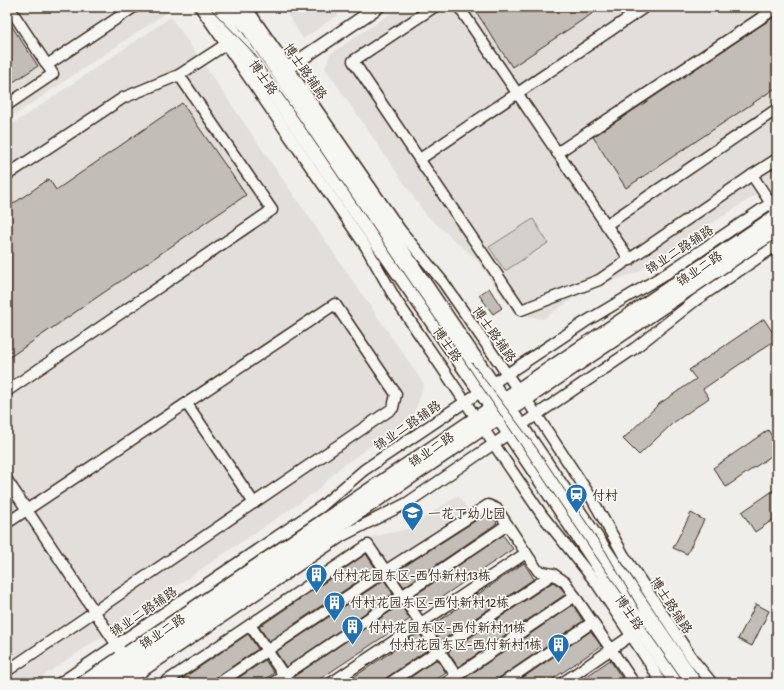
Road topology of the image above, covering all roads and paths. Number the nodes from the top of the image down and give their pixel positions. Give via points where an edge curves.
1 (9, 7) edge
2 (134, 7) edge
3 (200, 7) edge
4 (215, 7) edge
5 (232, 7) edge
6 (246, 7) edge
7 (378, 7) edge
8 (434, 7) edge
9 (458, 7) edge
10 (645, 7) edge
11 (776, 8) edge
12 (231, 41) junction
13 (47, 65) junction
14 (288, 68) junction
15 (179, 76) junction
16 (517, 93) junction
17 (7, 105) edge
18 (777, 109) edge
19 (557, 153) junction
20 (420, 159) junction
21 (777, 159) edge
22 (7, 175) edge
23 (752, 176) junction
24 (775, 208) edge
25 (606, 225) junction
26 (777, 229) edge
27 (777, 245) edge
28 (630, 260) junction
29 (507, 374) junction
30 (486, 388) junction
31 (7, 391) edge
32 (522, 395) junction
33 (465, 402) junction
34 (187, 404) junction
35 (501, 409) junction
36 (536, 415) junction
37 (480, 423) junction
38 (515, 429) junction
39 (494, 444) junction
40 (7, 480) edge
41 (254, 503) junction
42 (27, 510) junction
43 (7, 523) edge
44 (507, 525) junction
45 (526, 552) junction
46 (385, 571) junction
47 (553, 574) junction
48 (402, 596) junction
49 (575, 596) junction
50 (94, 612) junction
51 (593, 622) junction
52 (421, 623) junction
53 (250, 625) junction
54 (632, 635) junction
55 (611, 649) junction
56 (439, 650) junction
57 (267, 651) junction
58 (124, 655) junction
59 (7, 671) edge
60 (286, 679) edge
61 (459, 679) edge
62 (60, 683) edge
63 (84, 683) edge
64 (106, 683) edge
65 (125, 683) edge
66 (164, 683) edge
67 (219, 683) edge
68 (273, 683) edge
69 (331, 683) edge
70 (390, 683) edge
71 (446, 683) edge
72 (503, 683) edge
73 (562, 683) edge
74 (634, 683) edge
75 (661, 683) edge
76 (678, 683) edge
77 (693, 683) edge
78 (712, 683) edge

1 - 13 street
2 - 13 street
3 - 12 street
4 - 12 main road, 博士路
5 - 30 main road, 博士路 via 250,28
6 - 14 street, 博士路辅路
7 - 14 street
8 - 20 street via 353,61
9 - 16 street
10 - 16 street
11 - 19 street
12 - 15 street
12 - 30 main road, 博士路
12 - 33 street via 366,247 396,300
13 - 17 street via 53,74
14 - 29 street, 博士路辅路 via 401,231 443,282
15 - 22 street via 122,98
15 - 31 street via 272,210
16 - 19 street
16 - 20 street
18 - 25 street
19 - 25 street
20 - 28 street via 521,310 599,280
21 - 23 street
23 - 24 street
23 - 28 street
24 - 29 street, 锦业二路辅路 via 585,322
24 - 32 main road, 锦业二路
25 - 28 street
26 - 32 main road, 锦业二路
27 - 36 street via 696,300 635,348
29 - 30 street, 锦业二路辅路
29 - 32 street, 博士路辅路
30 - 33 street, 锦业二路辅路
30 - 35 main road, 博士路
32 - 35 main road, 锦业二路
32 - 36 street, 博士路辅路
33 - 37 street
33 - 58 street, 锦业二路辅路 via 364,470 322,506
34 - 41 street
34 - 41 street via 335,304 396,394 393,408
34 - 42 street
35 - 37 main road, 锦业二路
35 - 38 main road, 博士路
36 - 38 street
36 - 78 street, 博士路辅路 via 591,497 623,554 694,661
37 - 39 street
37 - 58 main road, 锦业二路
38 - 39 street
38 - 76 main road, 博士路
38 - 77 main road, 博士路
39 - 54 street via 542,515 597,584
39 - 65 street via 407,503 342,536
40 - 42 street
41 - 50 street
42 - 43 street
42 - 50 street
44 - 45 street
44 - 46 street via 497,509 488,504
44 - 48 street
45 - 47 street via 538,571
45 - 52 street
46 - 48 street
46 - 53 street via 368,545
46 - 57 street
47 - 49 street via 565,582
47 - 56 street
48 - 52 street
48 - 60 street
49 - 51 street
49 - 61 street
50 - 58 street
50 - 59 street
51 - 55 street
51 - 72 street
52 - 56 street
52 - 69 street
53 - 57 street
53 - 66 street
54 - 55 street
54 - 75 street
55 - 73 street
55 - 74 street
56 - 61 street
56 - 70 street
57 - 60 street
57 - 67 street
58 - 62 street, 锦业二路辅路
58 - 63 main road, 锦业二路
58 - 64 main road, 锦业二路
60 - 68 street
61 - 71 street

